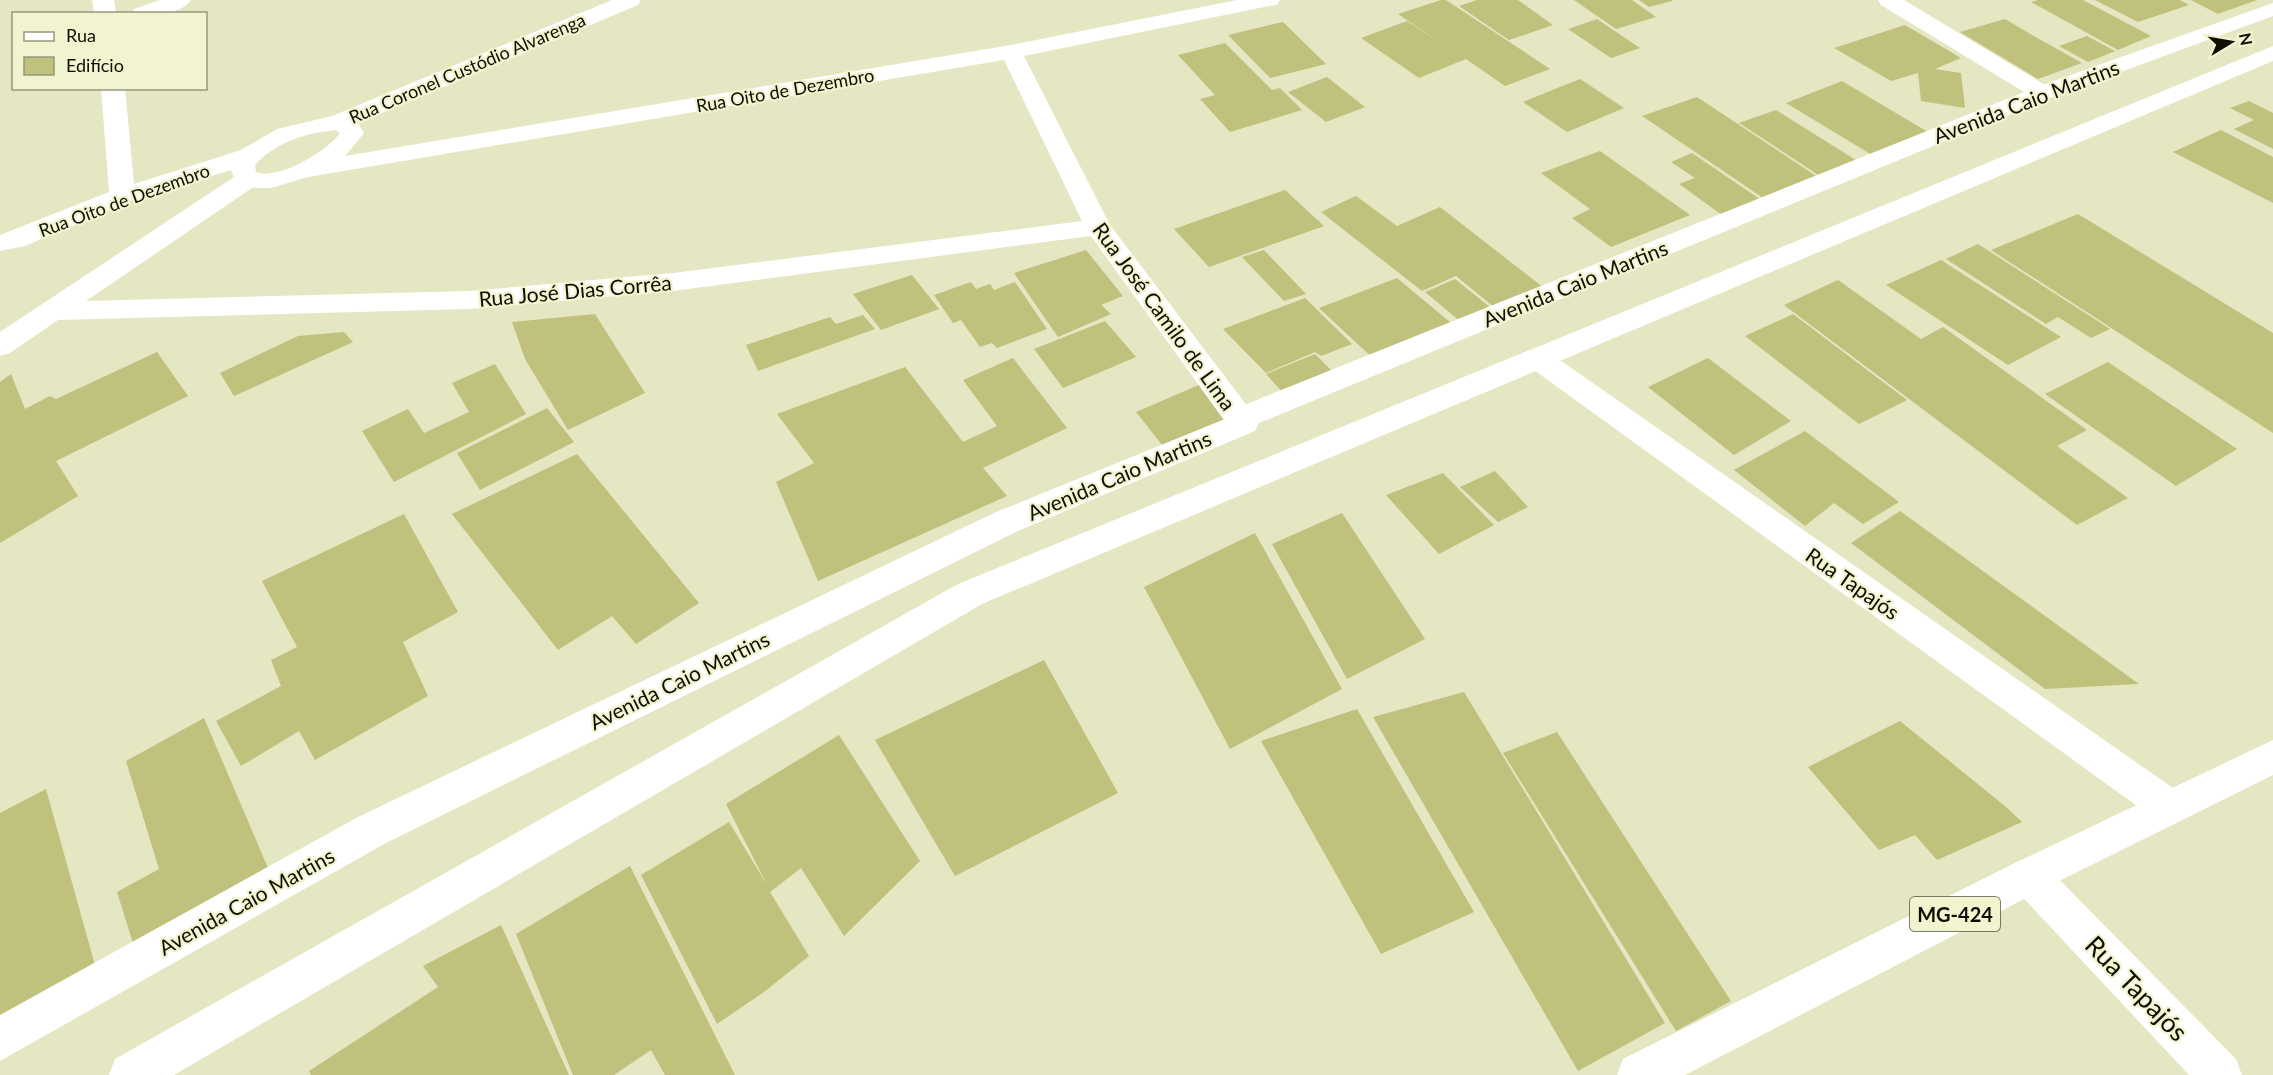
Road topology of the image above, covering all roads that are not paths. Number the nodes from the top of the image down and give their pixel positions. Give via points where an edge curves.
1 (180, 0) edge
2 (630, 0) edge
3 (1269, 0) edge
4 (1889, 0) edge
5 (2273, 9) edge
6 (147, 12) edge
7 (1011, 52) junction
8 (2273, 53) edge
9 (113, 90) edge
10 (2042, 93) junction
11 (337, 123) junction
12 (248, 167) junction
13 (300, 171) junction
14 (122, 196) junction
15 (1098, 227) junction
16 (5, 243) edge
17 (49, 311) junction
18 (0, 346) edge
19 (1537, 358) junction
20 (1240, 419) junction
21 (2273, 757) edge
22 (2169, 807) junction
23 (2029, 876) junction
24 (0, 1039) edge
25 (131, 1075) edge
26 (1639, 1075) edge
27 (2220, 1075) edge

1 - 6 main road
2 - 11 main road, Rua Coronel Custódio Alvarenga
3 - 7 main road, Rua Oito de Dezembro via 1144,16
4 - 10 main road
5 - 10 main road, Avenida Caio Martins
7 - 13 main road, Rua Oito de Dezembro
7 - 15 main road, Rua José Camilo de Lima
8 - 19 main road
9 - 14 main road
10 - 20 main road, Avenida Caio Martins
11 - 12 main road, Rua Coronel Custódio Alvarenga via 306,128
11 - 13 main road via 348,126 352,133 349,142 337,153
12 - 13 main road via 266,180
12 - 14 main road, Rua Oito de Dezembro
12 - 17 main road
14 - 16 main road, Rua Oito de Dezembro
15 - 17 main road, Rua José Dias Corrêa via 674,282 481,299
15 - 20 main road, Rua José Camilo de Lima
17 - 18 main road
19 - 22 main road, Rua Tapajós
19 - 25 main road via 970,594
20 - 24 main road, Avenida Caio Martins via 1244,423 966,541 372,830
21 - 22 main road, MG-424
22 - 23 main road, MG-424
23 - 26 main road, MG-424
23 - 27 main road, Rua Tapajós

